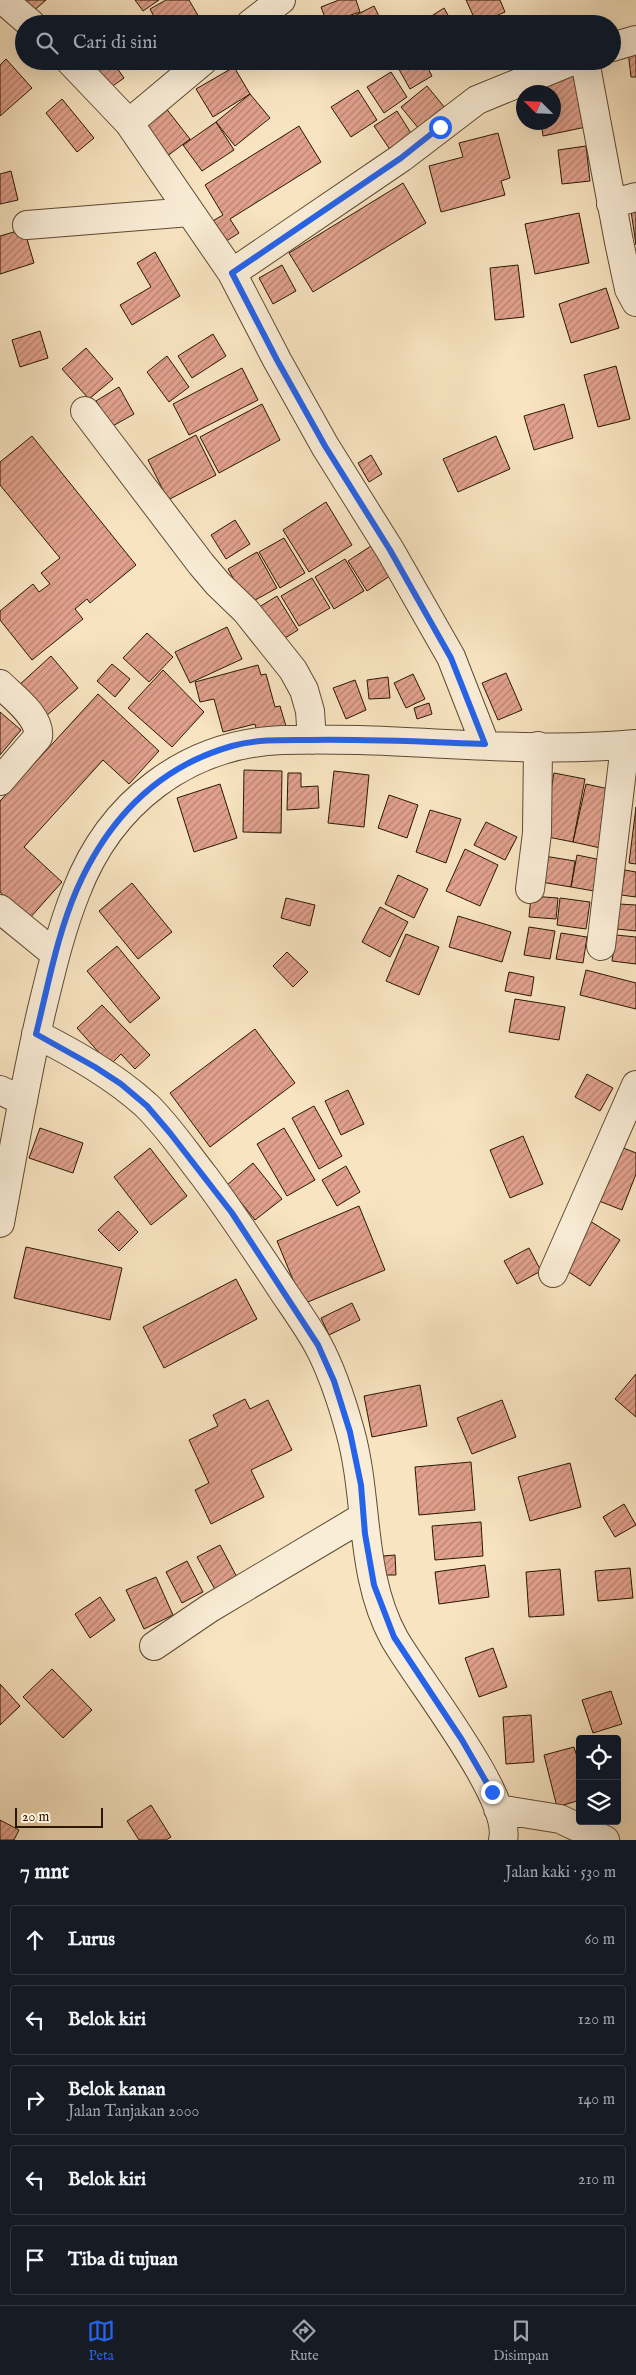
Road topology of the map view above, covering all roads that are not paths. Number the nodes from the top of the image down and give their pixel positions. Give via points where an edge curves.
1 (3, 0) edge
2 (281, 0) edge
3 (20, 15) edge
4 (262, 15) edge
5 (636, 40) edge
6 (621, 44) edge
7 (79, 70) edge
8 (193, 70) edge
9 (550, 70) edge
10 (588, 70) edge
11 (129, 123) junction
12 (624, 201) edge
13 (190, 212) junction
14 (27, 225) dead end
15 (232, 273) junction
16 (636, 302) edge
17 (84, 411) dead end
18 (0, 684) edge
19 (312, 740) junction
20 (485, 744) junction
21 (631, 744) edge
22 (538, 746) junction
23 (0, 782) edge
24 (530, 889) dead end
25 (0, 908) edge
26 (601, 946) dead end
27 (55, 954) junction
28 (36, 1034) junction
29 (636, 1085) edge
30 (12, 1096) edge
31 (0, 1223) edge
32 (553, 1274) dead end
33 (363, 1517) junction
34 (154, 1646) dead end
35 (498, 1809) junction
36 (503, 1840) edge
37 (605, 1840) edge

1 - 3 street
2 - 4 street
5 - 6 street
7 - 11 street
8 - 11 street
9 - 15 street via 477,100 401,158
10 - 12 street
11 - 13 street
12 - 16 street via 629,289
13 - 14 street
13 - 15 street
15 - 20 street via 325,446 390,550 451,658
17 - 19 street via 201,564 246,611 293,670 304,690 310,711
18 - 23 street via 39,729 38,737
19 - 20 street
19 - 27 street via 234,745 201,756 164,777 127,809 100,845 77,890
20 - 22 street
21 - 22 street
21 - 26 street
22 - 24 street via 537,833
25 - 27 street
27 - 28 street
28 - 30 street
28 - 33 street via 95,1067 147,1106 232,1213 318,1345 334,1381 350,1432 361,1485
29 - 32 street
30 - 31 street
33 - 34 street via 210,1608
33 - 35 street via 374,1585 394,1637 462,1740 492,1792
35 - 36 street
35 - 37 street via 560,1819

